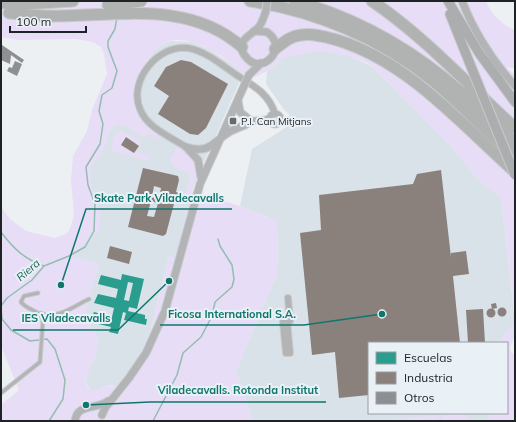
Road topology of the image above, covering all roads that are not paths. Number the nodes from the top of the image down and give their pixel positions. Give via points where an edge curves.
1 (73, 1) edge
2 (141, 1) edge
3 (250, 1) edge
4 (268, 1) edge
5 (295, 1) edge
6 (372, 1) edge
7 (447, 1) edge
8 (462, 1) edge
9 (1, 3) edge
10 (5, 12) edge
11 (265, 12) junction
12 (254, 31) junction
13 (268, 33) junction
14 (242, 48) junction
15 (275, 49) junction
16 (247, 58) junction
17 (261, 63) junction
18 (249, 75) junction
19 (515, 86) edge
20 (462, 93) junction
21 (238, 100) junction
22 (515, 102) edge
23 (251, 121) junction
24 (515, 128) edge
25 (515, 136) edge
26 (219, 140) junction
27 (515, 143) edge
28 (186, 147) junction
29 (515, 156) edge
30 (515, 172) edge
31 (515, 175) edge
32 (202, 180) junction
33 (38, 293) dead end
34 (288, 298) dead end
35 (89, 299) dead end
36 (40, 313) junction
37 (287, 321) dead end
38 (1, 393) edge
39 (110, 401) junction
40 (93, 408) junction
41 (102, 418) edge
42 (75, 421) edge

1 - 9 highway
2 - 10 highway via 51,12
3 - 29 highway via 327,20 378,44 432,80
4 - 11 street, bridge
5 - 20 highway via 331,12 378,34 409,52
6 - 24 highway via 400,20 429,45
7 - 22 main road via 479,53
7 - 31 main road, bridge
8 - 19 street via 487,49
10 - 14 highway via 51,16 167,10 190,15 209,24 234,39
11 - 12 street via 262,22
11 - 13 street
12 - 13 street
12 - 14 street via 246,36
13 - 15 street via 274,39
14 - 16 street
15 - 17 street via 271,58
15 - 30 highway via 290,38 307,35 331,38 359,48 382,60 426,90
16 - 17 street via 255,63
16 - 18 street
17 - 18 street
18 - 21 street, bridge
20 - 25 highway via 474,100
20 - 27 highway
21 - 23 street via 240,112
21 - 26 street
23 - 26 street
23 - 28 street via 272,117 272,106 263,93 206,55 189,48 170,50 155,60 141,79 138,102 143,115 152,126
26 - 28 street via 203,150
26 - 32 street
28 - 32 street via 198,160
32 - 39 street via 165,311 146,353
33 - 36 lane via 24,296 21,302 24,307
34 - 37 street via 290,321
35 - 36 lane via 63,313 46,316
36 - 38 lane via 43,319 40,362
39 - 40 street
39 - 41 street
40 - 41 street
40 - 42 street via 87,407 80,411

